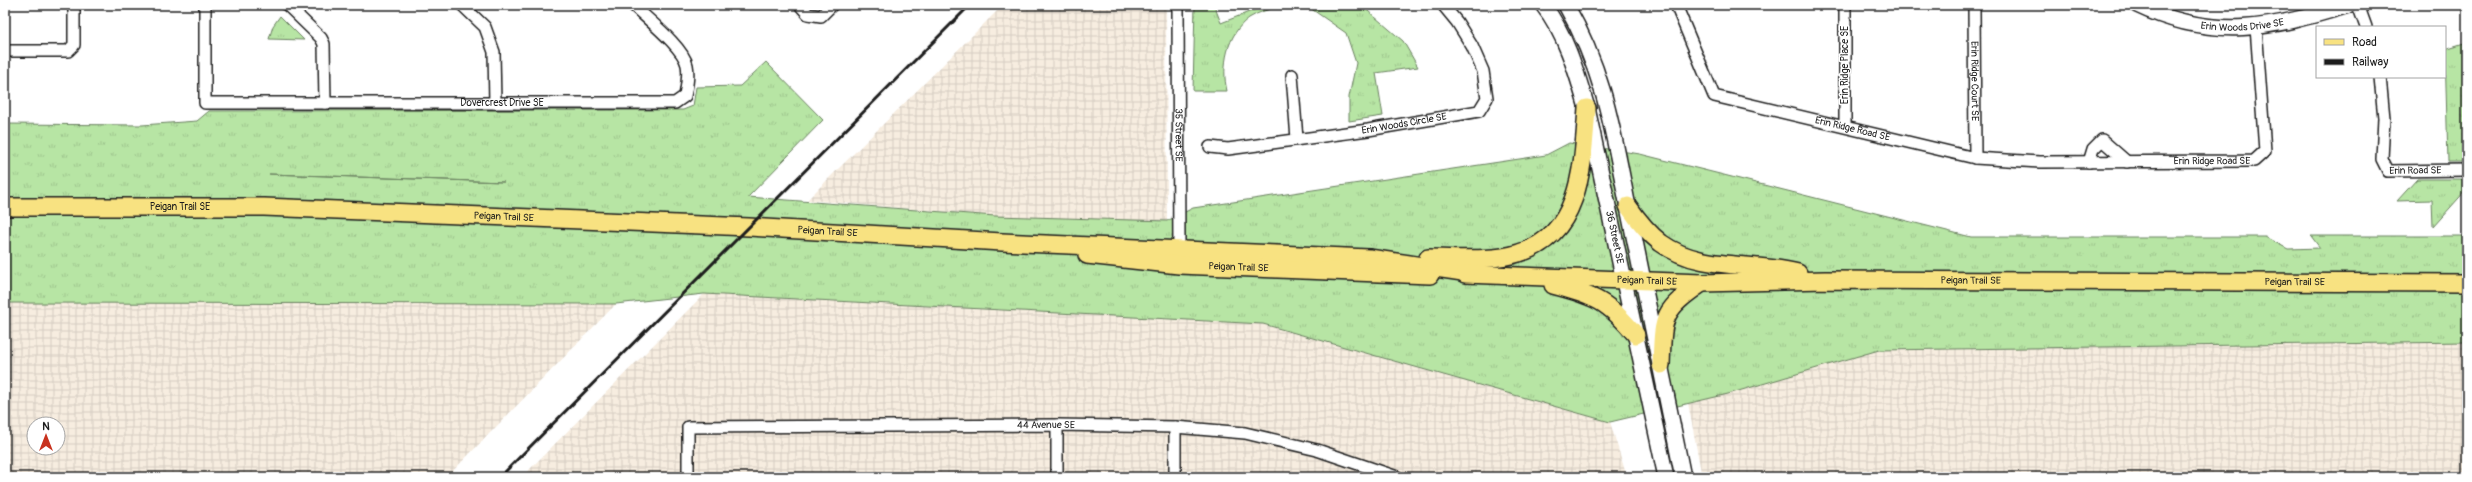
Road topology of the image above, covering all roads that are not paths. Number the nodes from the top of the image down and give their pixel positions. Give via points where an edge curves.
1 (74, 5) edge
2 (205, 5) edge
3 (287, 5) edge
4 (462, 5) edge
5 (800, 5) edge
6 (832, 5) edge
7 (1178, 5) edge
8 (1443, 5) edge
9 (1543, 5) edge
10 (1566, 5) edge
11 (1676, 5) edge
12 (1845, 5) edge
13 (1974, 5) edge
14 (2137, 5) edge
15 (2349, 5) edge
16 (2358, 5) edge
17 (639, 7) edge
18 (2366, 26) edge
19 (2256, 28) junction
20 (5, 51) edge
21 (1292, 75) dead end
22 (2380, 78) edge
23 (325, 103) junction
24 (495, 103) junction
25 (1587, 108) junction
26 (1845, 125) junction
27 (1297, 139) junction
28 (1210, 147) dead end
29 (1975, 158) junction
30 (2089, 162) junction
31 (2127, 162) junction
32 (2467, 170) edge
33 (5, 206) edge
34 (1628, 206) junction
35 (1002, 242) junction
36 (1179, 248) junction
37 (1369, 258) junction
38 (1179, 265) junction
39 (1476, 274) junction
40 (1520, 276) junction
41 (1825, 280) junction
42 (1625, 281) junction
43 (1644, 282) junction
44 (1702, 283) junction
45 (2467, 283) edge
46 (1636, 335) junction
47 (1661, 366) junction
48 (1057, 425) junction
49 (1175, 428) junction
50 (688, 477) edge
51 (1057, 477) edge
52 (1175, 477) edge
53 (1397, 477) edge
54 (1666, 477) edge
55 (1683, 477) edge

1 - 20 street via 74,45 68,51
2 - 23 street, Dovercrest Drive SE via 205,103
3 - 23 street via 324,44
4 - 24 street via 485,27 494,52
5 - 6 street via 808,14 821,16
7 - 36 street, 35 Street SE
8 - 27 street, Erin Woods Circle SE via 1458,22 1472,46 1482,71 1487,98 1479,111
9 - 25 street, 36 Street SE via 1561,36 1577,73
10 - 34 street, 36 Street SE via 1595,65 1607,104
11 - 26 street, Erin Ridge Road SE via 1714,96
12 - 26 street, Erin Ridge Place SE
13 - 29 street, Erin Ridge Court SE
14 - 19 street, Erin Woods Drive SE via 2160,16 2198,26
15 - 19 street, Erin Woods Drive SE via 2293,22
16 - 18 street
17 - 24 street, Dovercrest Drive SE via 687,64 688,81 685,96 675,103
19 - 31 street, Erin Ridge Road SE via 2265,151 2254,161
21 - 27 street
22 - 32 street, Erin Road SE via 2384,118 2382,159 2388,171
23 - 24 street, Dovercrest Drive SE
25 - 37 main road via 1581,173 1572,206 1557,228 1540,244 1519,253 1487,258
25 - 42 street, 36 Street SE
26 - 29 street, Erin Ridge Road SE
27 - 28 street, Erin Woods Circle SE via 1228,149
29 - 30 street, Erin Ridge Road SE
30 - 31 street, Erin Ridge Road SE
30 - 31 street via 2093,149 2102,140
33 - 35 main road, Peigan Trail SE via 373,210 749,226
34 - 41 main road via 1660,242 1691,258 1714,263 1787,270
34 - 43 street, 36 Street SE
35 - 36 main road, Peigan Trail SE
35 - 38 main road, Peigan Trail SE
36 - 37 main road, Peigan Trail SE
36 - 38 street, 35 Street SE
37 - 39 main road, Peigan Trail SE
38 - 39 main road, Peigan Trail SE via 1403,275
39 - 40 main road, Peigan Trail SE
40 - 42 main road, Peigan Trail SE
40 - 46 main road via 1574,290 1607,304
41 - 44 main road, Peigan Trail SE
41 - 45 main road, Peigan Trail SE
42 - 43 main road, Peigan Trail SE
42 - 46 street, 36 Street SE
43 - 44 main road, Peigan Trail SE
43 - 47 street, 36 Street SE
44 - 47 main road via 1678,299 1669,310 1662,332
46 - 54 street, 36 Street SE
47 - 55 street, 36 Street SE
48 - 49 street, 44 Avenue SE
48 - 50 street, 44 Avenue SE via 688,426
48 - 51 street
49 - 52 street
49 - 53 street, 44 Avenue SE via 1245,433 1317,450

